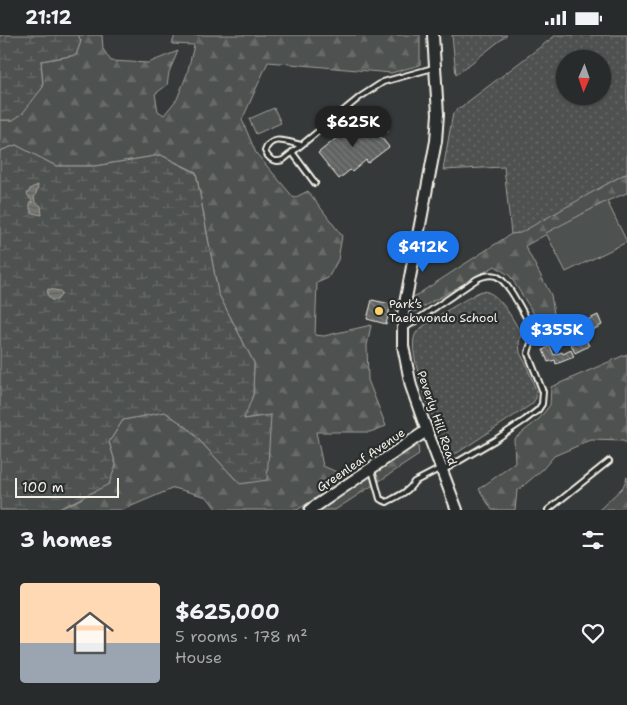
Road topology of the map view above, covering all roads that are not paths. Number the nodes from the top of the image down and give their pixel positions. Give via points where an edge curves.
1 (433, 35) edge
2 (436, 68) junction
3 (301, 145) junction
4 (292, 152) junction
5 (315, 183) dead end
6 (403, 330) junction
7 (426, 431) junction
8 (608, 461) dead end
9 (372, 468) junction
10 (442, 469) junction
11 (310, 510) edge
12 (457, 510) edge
13 (548, 510) edge

1 - 2 street, Peverly Hill Road
2 - 3 lane via 384,82 360,97
2 - 6 street, Peverly Hill Road via 436,141
3 - 4 lane
3 - 4 lane via 273,140 265,151 272,161 278,162
4 - 5 lane
6 - 7 street, Peverly Hill Road via 406,362
6 - 10 lane via 486,275 497,277 506,285 534,331 528,354 543,392 542,405 526,421
7 - 9 street, Greenleaf Avenue
7 - 10 street, Peverly Hill Road
8 - 13 lane
9 - 10 lane via 380,499 387,502 404,493 414,482
9 - 11 street, Greenleaf Avenue
10 - 12 street, Peverly Hill Road

